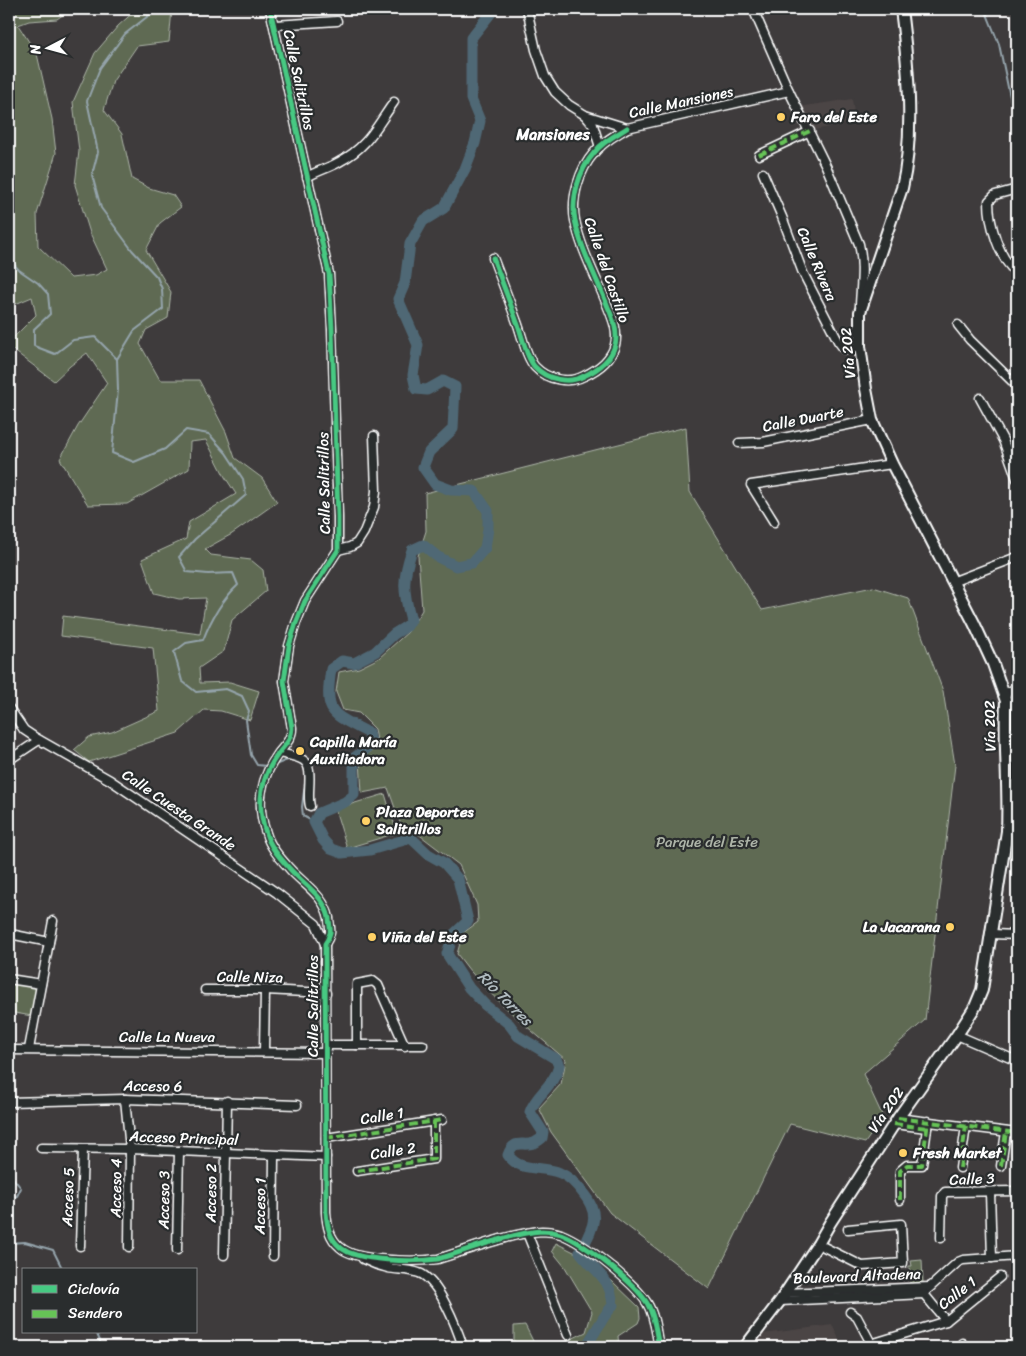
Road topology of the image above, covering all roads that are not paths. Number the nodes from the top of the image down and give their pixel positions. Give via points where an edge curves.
1 (270, 9) edge
2 (527, 9) edge
3 (753, 9) edge
4 (900, 9) edge
5 (337, 21) dead end
6 (275, 25) junction
7 (789, 91) junction
8 (394, 102) dead end
9 (585, 115) junction
10 (627, 128) junction
11 (810, 132) junction
12 (600, 147) junction
13 (760, 155) dead end
14 (763, 173) dead end
15 (308, 177) junction
16 (1017, 189) edge
17 (493, 258) dead end
18 (1017, 273) edge
19 (860, 312) junction
20 (958, 325) dead end
21 (860, 346) junction
22 (1017, 386) edge
23 (980, 398) dead end
24 (872, 420) junction
25 (374, 436) dead end
26 (739, 443) dead end
27 (892, 464) junction
28 (1017, 479) edge
29 (774, 522) dead end
30 (338, 550) junction
31 (1017, 557) edge
32 (952, 582) junction
33 (1017, 688) edge
34 (1004, 694) junction
35 (9, 708) edge
36 (39, 740) junction
37 (277, 756) junction
38 (9, 760) edge
39 (310, 806) dead end
40 (53, 922) dead end
41 (10, 934) dead end
42 (992, 934) junction
43 (1017, 935) edge
44 (49, 942) junction
45 (325, 944) junction
46 (9, 979) edge
47 (41, 984) junction
48 (205, 990) dead end
49 (265, 990) junction
50 (326, 993) junction
51 (957, 1035) junction
52 (357, 1045) junction
53 (423, 1045) dead end
54 (405, 1046) junction
55 (29, 1049) junction
56 (326, 1049) junction
57 (9, 1050) edge
58 (264, 1051) junction
59 (1017, 1061) edge
60 (125, 1099) junction
61 (9, 1102) edge
62 (227, 1102) junction
63 (296, 1105) dead end
64 (896, 1121) junction
65 (928, 1124) junction
66 (966, 1126) junction
67 (1006, 1132) junction
68 (1017, 1133) edge
69 (326, 1138) junction
70 (41, 1148) dead end
71 (83, 1148) junction
72 (130, 1149) junction
73 (179, 1151) junction
74 (225, 1153) junction
75 (274, 1156) junction
76 (326, 1157) junction
77 (434, 1159) joint
78 (1000, 1166) dead end
79 (960, 1168) dead end
80 (357, 1171) dead end
81 (1017, 1191) edge
82 (990, 1192) junction
83 (900, 1200) dead end
84 (848, 1229) dead end
85 (527, 1233) junction
86 (941, 1238) dead end
87 (818, 1244) junction
88 (80, 1246) dead end
89 (129, 1247) dead end
90 (177, 1250) dead end
91 (352, 1254) junction
92 (224, 1256) dead end
93 (273, 1256) dead end
94 (1017, 1256) edge
95 (992, 1258) junction
96 (1000, 1277) dead end
97 (930, 1287) junction
98 (873, 1293) junction
99 (924, 1294) junction
100 (782, 1297) junction
101 (850, 1312) dead end
102 (946, 1321) junction
103 (568, 1334) dead end
104 (1017, 1337) edge
105 (872, 1345) edge
106 (463, 1347) edge
107 (659, 1347) edge
108 (745, 1347) edge
109 (1014, 1347) edge

1 - 6 street, Calle Salitrillos
2 - 9 street, Calle Mansiones via 545,76 555,92
3 - 7 street
4 - 19 main road, Vía 202 via 907,69 907,169
5 - 6 street
6 - 15 street, Calle Salitrillos
7 - 10 street, Calle Mansiones
7 - 11 street
8 - 15 street via 380,125 358,149 340,162
9 - 10 street, Calle Mansiones
9 - 12 street via 593,125
10 - 12 street, Calle del Castillo
11 - 13 street
11 - 19 street via 860,244
12 - 17 street, Calle del Castillo via 581,174 575,220 615,324 616,345 600,367 579,379 566,381 549,376 534,366
14 - 21 street, Calle Rivera via 803,273 838,341 844,349
15 - 30 street, Calle Salitrillos via 328,274
16 - 18 street via 995,195 989,201 999,248
19 - 21 main road, Vía 202
20 - 22 street
21 - 24 main road, Vía 202
23 - 28 street via 1003,440
24 - 26 street, Calle Duarte via 764,442
24 - 27 main road, Vía 202
25 - 30 street via 374,507 357,543
27 - 29 street via 752,485
27 - 32 main road, Vía 202
30 - 37 street, Calle Salitrillos via 305,601 296,623 284,681 292,736
31 - 32 street
32 - 34 main road, Vía 202 via 989,655
33 - 34 street
34 - 42 main road, Vía 202 via 1007,824
35 - 36 street, Calle Cuesta Grande via 24,730
36 - 38 street
36 - 45 street, Calle Cuesta Grande via 110,780 277,893 316,924
37 - 39 street via 308,764
37 - 45 street, Calle Salitrillos via 262,784 260,800 266,834 272,848 322,900 331,932
40 - 44 street
41 - 44 street
42 - 43 street
42 - 51 main road, Vía 202 via 982,990
44 - 47 street
45 - 50 street, Calle Salitrillos
46 - 47 street
47 - 55 street
48 - 49 street, Calle Niza
49 - 50 street, Calle Niza
49 - 58 street
50 - 56 street, Calle Salitrillos
51 - 59 street
51 - 64 main road, Vía 202
52 - 54 street, Calle La Nueva
52 - 54 street via 357,984 373,981 378,985
52 - 56 street, Calle La Nueva
53 - 54 street, Calle La Nueva
55 - 57 street, Calle La Nueva
55 - 58 street, Calle La Nueva
56 - 58 street, Calle La Nueva
56 - 69 street, Calle Salitrillos
60 - 61 street, Acceso 6
60 - 62 street, Acceso 6
60 - 72 street, Acceso 4
62 - 63 street, Acceso 6
62 - 74 street, Acceso 2
64 - 65 street
64 - 87 main road, Vía 202
65 - 66 street
65 - 83 street via 922,1165 907,1166 900,1171
66 - 67 street
66 - 79 street
67 - 68 street
67 - 78 street
69 - 76 street, Calle Salitrillos
69 - 77 street, Calle 1 via 438,1121
70 - 71 street, Acceso Principal
71 - 72 street, Acceso Principal
71 - 88 street, Acceso 5
72 - 73 street, Acceso Principal
72 - 89 street, Acceso 4
73 - 74 street, Acceso Principal
73 - 90 street, Acceso 3
74 - 75 street, Acceso Principal
74 - 92 street, Acceso 2
75 - 76 street, Acceso Principal
75 - 93 street, Acceso 1
76 - 91 street, Calle Salitrillos via 329,1231 340,1248
77 - 80 street, Calle 2
81 - 82 street, Calle 3
82 - 86 street, Calle 3 via 942,1194
82 - 95 street
84 - 87 street via 901,1224 904,1263 862,1266
85 - 91 street via 425,1261 387,1260
85 - 103 street
85 - 107 street via 560,1233 615,1269 648,1304
87 - 100 main road, Vía 202
91 - 106 street via 380,1266 420,1273 430,1281
94 - 95 street
95 - 97 street via 958,1262
96 - 102 street, Calle 1
97 - 98 street, Boulevard Altadena
97 - 99 street
98 - 99 street, Boulevard Altadena
98 - 100 street, Boulevard Altadena
99 - 102 street
100 - 108 main road, Vía 202
101 - 105 street
102 - 105 street, Calle 1
104 - 109 street

